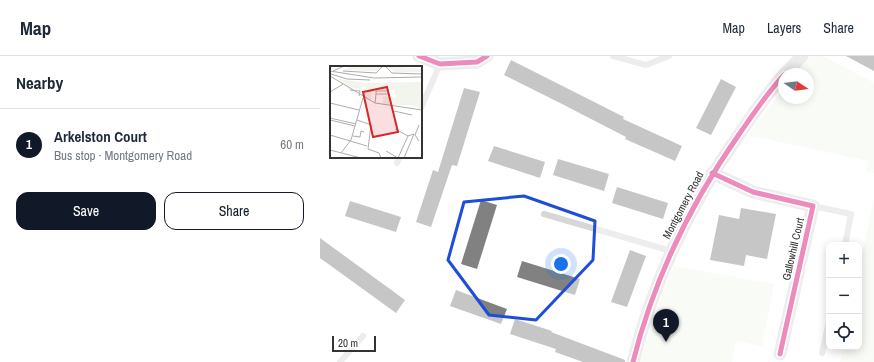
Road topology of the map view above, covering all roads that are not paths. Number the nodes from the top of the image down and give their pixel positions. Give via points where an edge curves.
1 (419, 56) edge
2 (487, 56) edge
3 (613, 56) edge
4 (650, 56) edge
5 (669, 56) edge
6 (802, 56) edge
7 (440, 64) junction
8 (646, 65) junction
9 (790, 68) edge
10 (778, 81) edge
11 (422, 106) edge
12 (712, 173) junction
13 (813, 206) junction
14 (544, 214) dead end
15 (846, 242) edge
16 (671, 251) junction
17 (826, 335) edge
18 (363, 336) dead end
19 (822, 353) dead end
20 (780, 354) dead end
21 (340, 362) edge
22 (633, 362) edge

1 - 7 street
2 - 7 street via 476,62
3 - 8 lane
4 - 8 lane
5 - 8 lane
6 - 9 street, Montgomery Road
7 - 11 lane
10 - 12 street, Montgomery Road
12 - 13 street, Gallowhill Court via 753,192
12 - 16 street, Montgomery Road
13 - 15 lane via 851,214
13 - 20 street, Gallowhill Court
14 - 16 lane
16 - 22 street, Montgomery Road via 664,264
17 - 19 lane
18 - 21 lane

